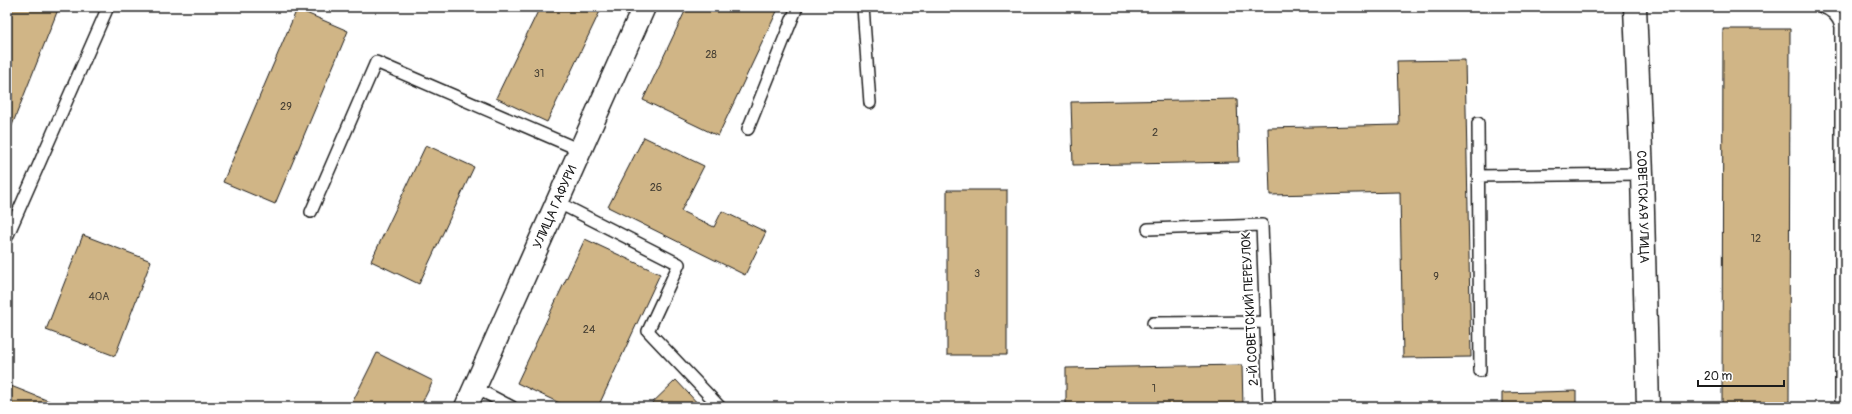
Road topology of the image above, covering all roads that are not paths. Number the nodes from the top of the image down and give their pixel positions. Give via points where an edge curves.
1 (108, 7) edge
2 (644, 7) edge
3 (797, 7) edge
4 (863, 7) edge
5 (1635, 7) edge
6 (1822, 7) edge
7 (870, 103) dead end
8 (1478, 123) dead end
9 (748, 129) dead end
10 (580, 150) junction
11 (1642, 174) junction
12 (1478, 176) junction
13 (557, 202) junction
14 (310, 212) dead end
15 (1148, 229) dead end
16 (7, 237) edge
17 (1266, 322) junction
18 (1153, 323) dead end
19 (1480, 371) dead end
20 (474, 387) junction
21 (466, 407) edge
22 (512, 407) edge
23 (720, 407) edge
24 (1269, 407) edge
25 (1648, 407) edge
26 (1841, 407) edge

1 - 16 lane
2 - 10 street, УЛИЦА ГАФУРИ
3 - 9 lane
4 - 7 lane
5 - 11 street, СОВЕТСКАЯ УЛИЦА
6 - 26 lane via 1830,10 1841,26
8 - 12 lane
10 - 13 street, УЛИЦА ГАФУРИ
10 - 14 lane via 376,62
11 - 12 lane
11 - 25 street, СОВЕТСКАЯ УЛИЦА
12 - 19 lane
13 - 20 street, УЛИЦА ГАФУРИ
13 - 23 lane via 679,264 648,331
15 - 17 lane, 2-Й СОВЕТСКИЙ ПЕРЕУЛОК via 1262,225
17 - 18 lane
17 - 24 lane, 2-Й СОВЕТСКИЙ ПЕРЕУЛОК
20 - 21 street, УЛИЦА ГАФУРИ
20 - 22 lane

